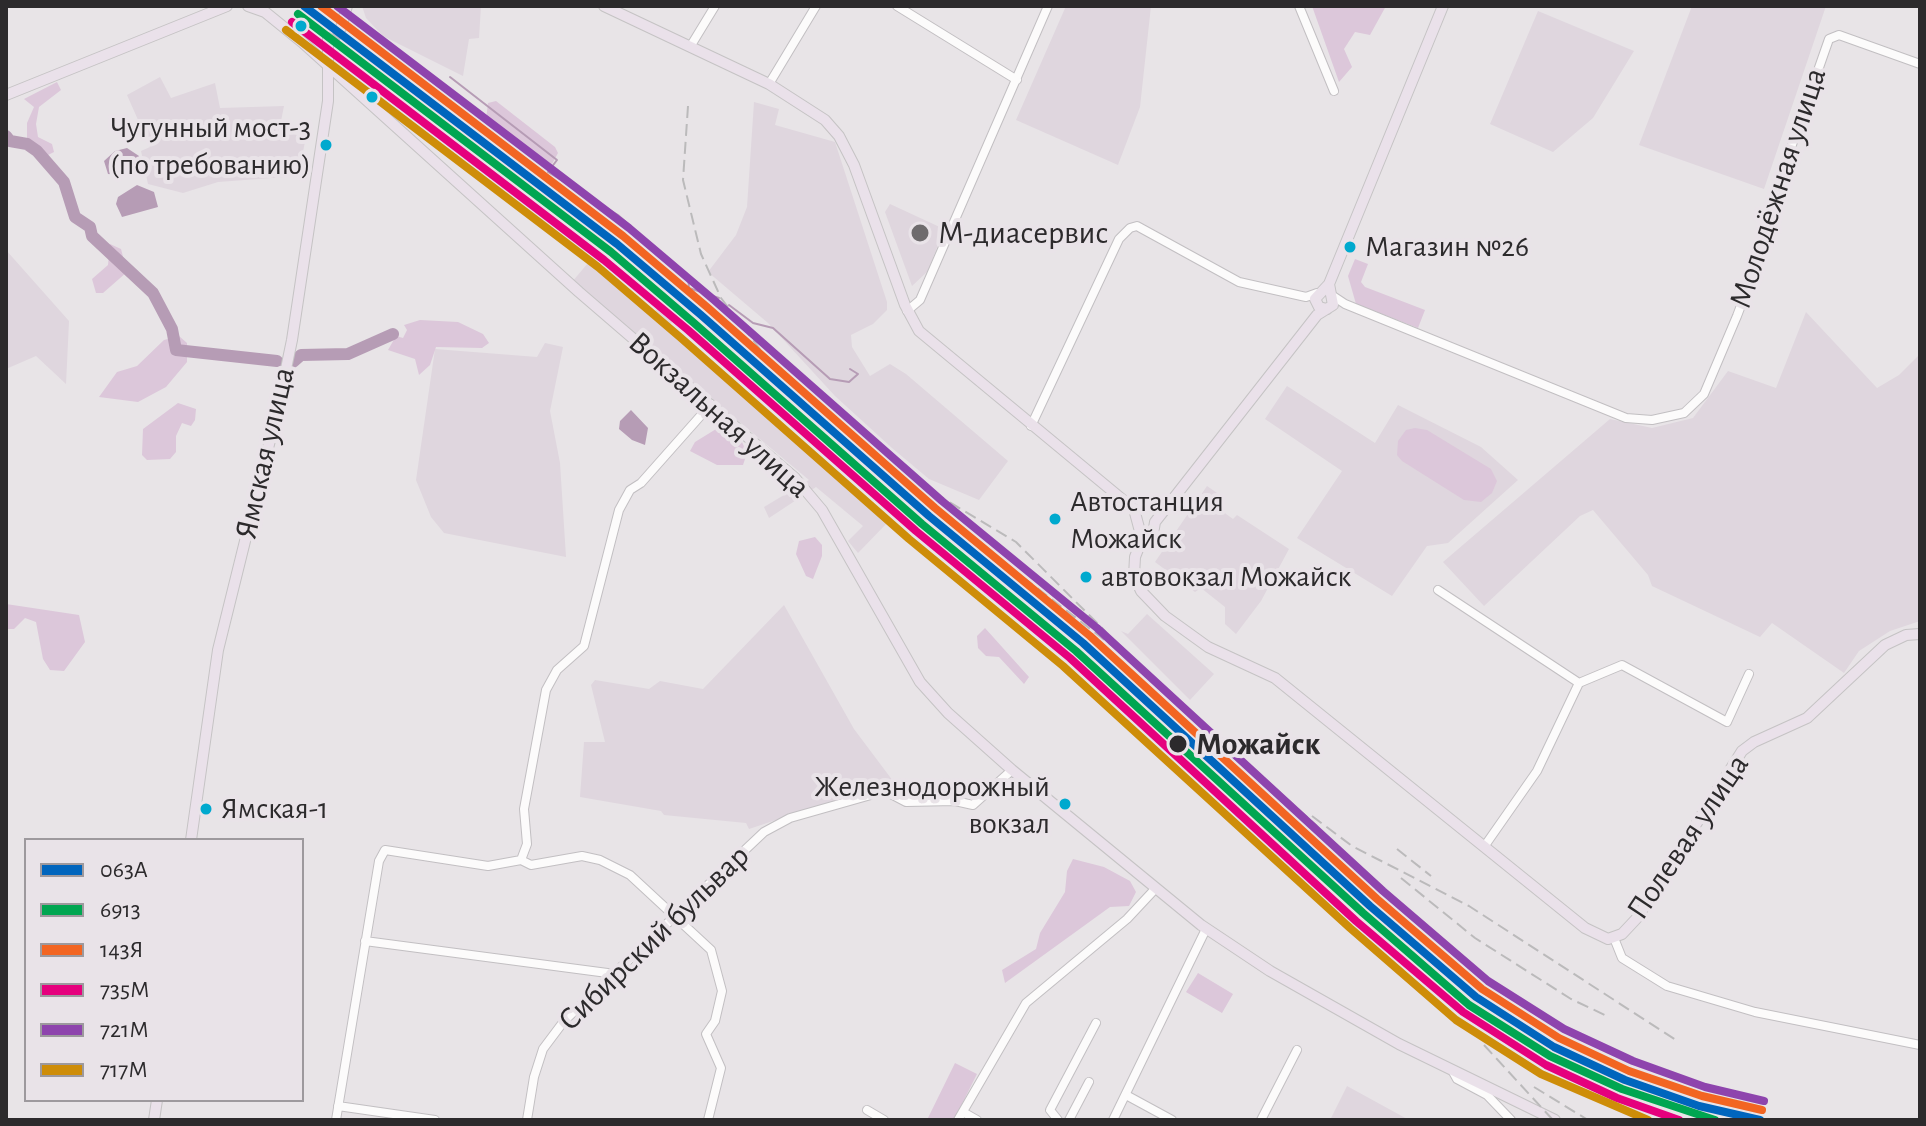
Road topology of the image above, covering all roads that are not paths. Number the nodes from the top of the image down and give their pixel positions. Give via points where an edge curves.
1 (225, 6) edge
2 (248, 6) edge
3 (604, 6) edge
4 (715, 6) edge
5 (816, 6) edge
6 (1048, 6) edge
7 (1299, 6) edge
8 (1443, 6) edge
9 (901, 7) edge
10 (346, 10) edge
11 (339, 26) tunnel mouth
12 (302, 42) junction
13 (331, 42) junction
14 (690, 47) junction
15 (1920, 64) edge
16 (328, 65) junction
17 (1017, 80) junction
18 (345, 82) junction
19 (769, 84) junction
20 (1334, 91) dead end
21 (6, 95) edge
22 (328, 101) junction
23 (365, 102) junction
24 (1323, 299) junction
25 (907, 311) junction
26 (711, 404) junction
27 (1031, 426) junction
28 (1146, 529) junction
29 (1438, 590) dead end
30 (1920, 634) edge
31 (1749, 674) dead end
32 (1579, 683) junction
33 (1012, 770) junction
34 (191, 838) edge
35 (1486, 844) junction
36 (521, 860) junction
37 (1156, 888) junction
38 (676, 916) junction
39 (1206, 929) junction
40 (1614, 938) junction
41 (365, 941) junction
42 (615, 974) junction
43 (1096, 1023) dead end
44 (1920, 1045) edge
45 (1297, 1050) dead end
46 (1452, 1069) junction
47 (1089, 1082) dead end
48 (1126, 1095) junction
49 (338, 1106) junction
50 (867, 1110) dead end
51 (961, 1116) edge
52 (336, 1120) edge
53 (435, 1120) edge
54 (527, 1120) edge
55 (708, 1120) edge
56 (884, 1120) edge
57 (977, 1120) edge
58 (1058, 1120) edge
59 (1069, 1120) edge
60 (1113, 1120) edge
61 (1172, 1120) edge
62 (1261, 1120) edge
63 (1511, 1120) edge
64 (1555, 1120) edge

1 - 21 main road
2 - 12 main road via 265,12
3 - 14 main road
4 - 14 street
5 - 19 street
6 - 17 street
7 - 20 street
8 - 24 main road
9 - 17 street
10 - 11 main road
12 - 13 main road
12 - 16 main road
13 - 16 main road, Ямская улица
13 - 18 main road
14 - 19 main road
15 - 24 street, Молодёжная улица via 1839,35 1829,39 1773,199 1759,258 1722,352 1702,399 1676,416 1626,418
16 - 18 main road, Вокзальная улица
16 - 22 main road, Ямская улица
17 - 25 street via 920,300
18 - 23 main road, Вокзальная улица
19 - 25 main road via 805,104 839,136 868,199
22 - 23 main road via 340,89
22 - 34 main road, Ямская улица via 284,382 220,639
23 - 26 main road, Вокзальная улица
24 - 27 street via 1239,282 1137,226 1130,228 1119,239
24 - 28 main road
25 - 27 main road via 929,343
26 - 33 main road, Вокзальная улица via 811,495 920,682
26 - 36 street via 623,501 584,646 557,670 546,690 524,809 527,844
27 - 28 main road via 1134,509
28 - 35 main road via 1134,576 1159,610 1201,643 1275,678
29 - 32 street
30 - 40 main road, Полевая улица via 1885,645 1807,718 1742,751 1637,918
31 - 32 street via 1727,722 1622,665
32 - 35 street via 1537,771
33 - 37 main road, Вокзальная улица
33 - 38 street, Сибирский бульвар via 973,805 906,802 885,791 790,818 764,832
35 - 40 main road via 1585,928
36 - 38 street via 531,865 561,857 600,860 630,875
36 - 41 street via 473,866 385,850
37 - 39 main road, Вокзальная улица
37 - 51 street via 1127,919 1026,1003
38 - 42 street, Сибирский бульвар
38 - 55 street via 711,950 722,991 706,1034 721,1068
39 - 46 main road, Вокзальная улица via 1333,1009
39 - 48 street
40 - 44 street via 1622,958 1667,986 1755,1012
41 - 42 street
41 - 49 street
42 - 54 street, Сибирский бульвар via 564,1021 543,1049
43 - 58 street via 1050,1110
45 - 62 street
46 - 63 street via 1457,1079 1487,1095
46 - 64 main road, Вокзальная улица
47 - 59 street
48 - 60 street
48 - 61 street
49 - 52 street
49 - 53 street
50 - 56 street
51 - 57 street

